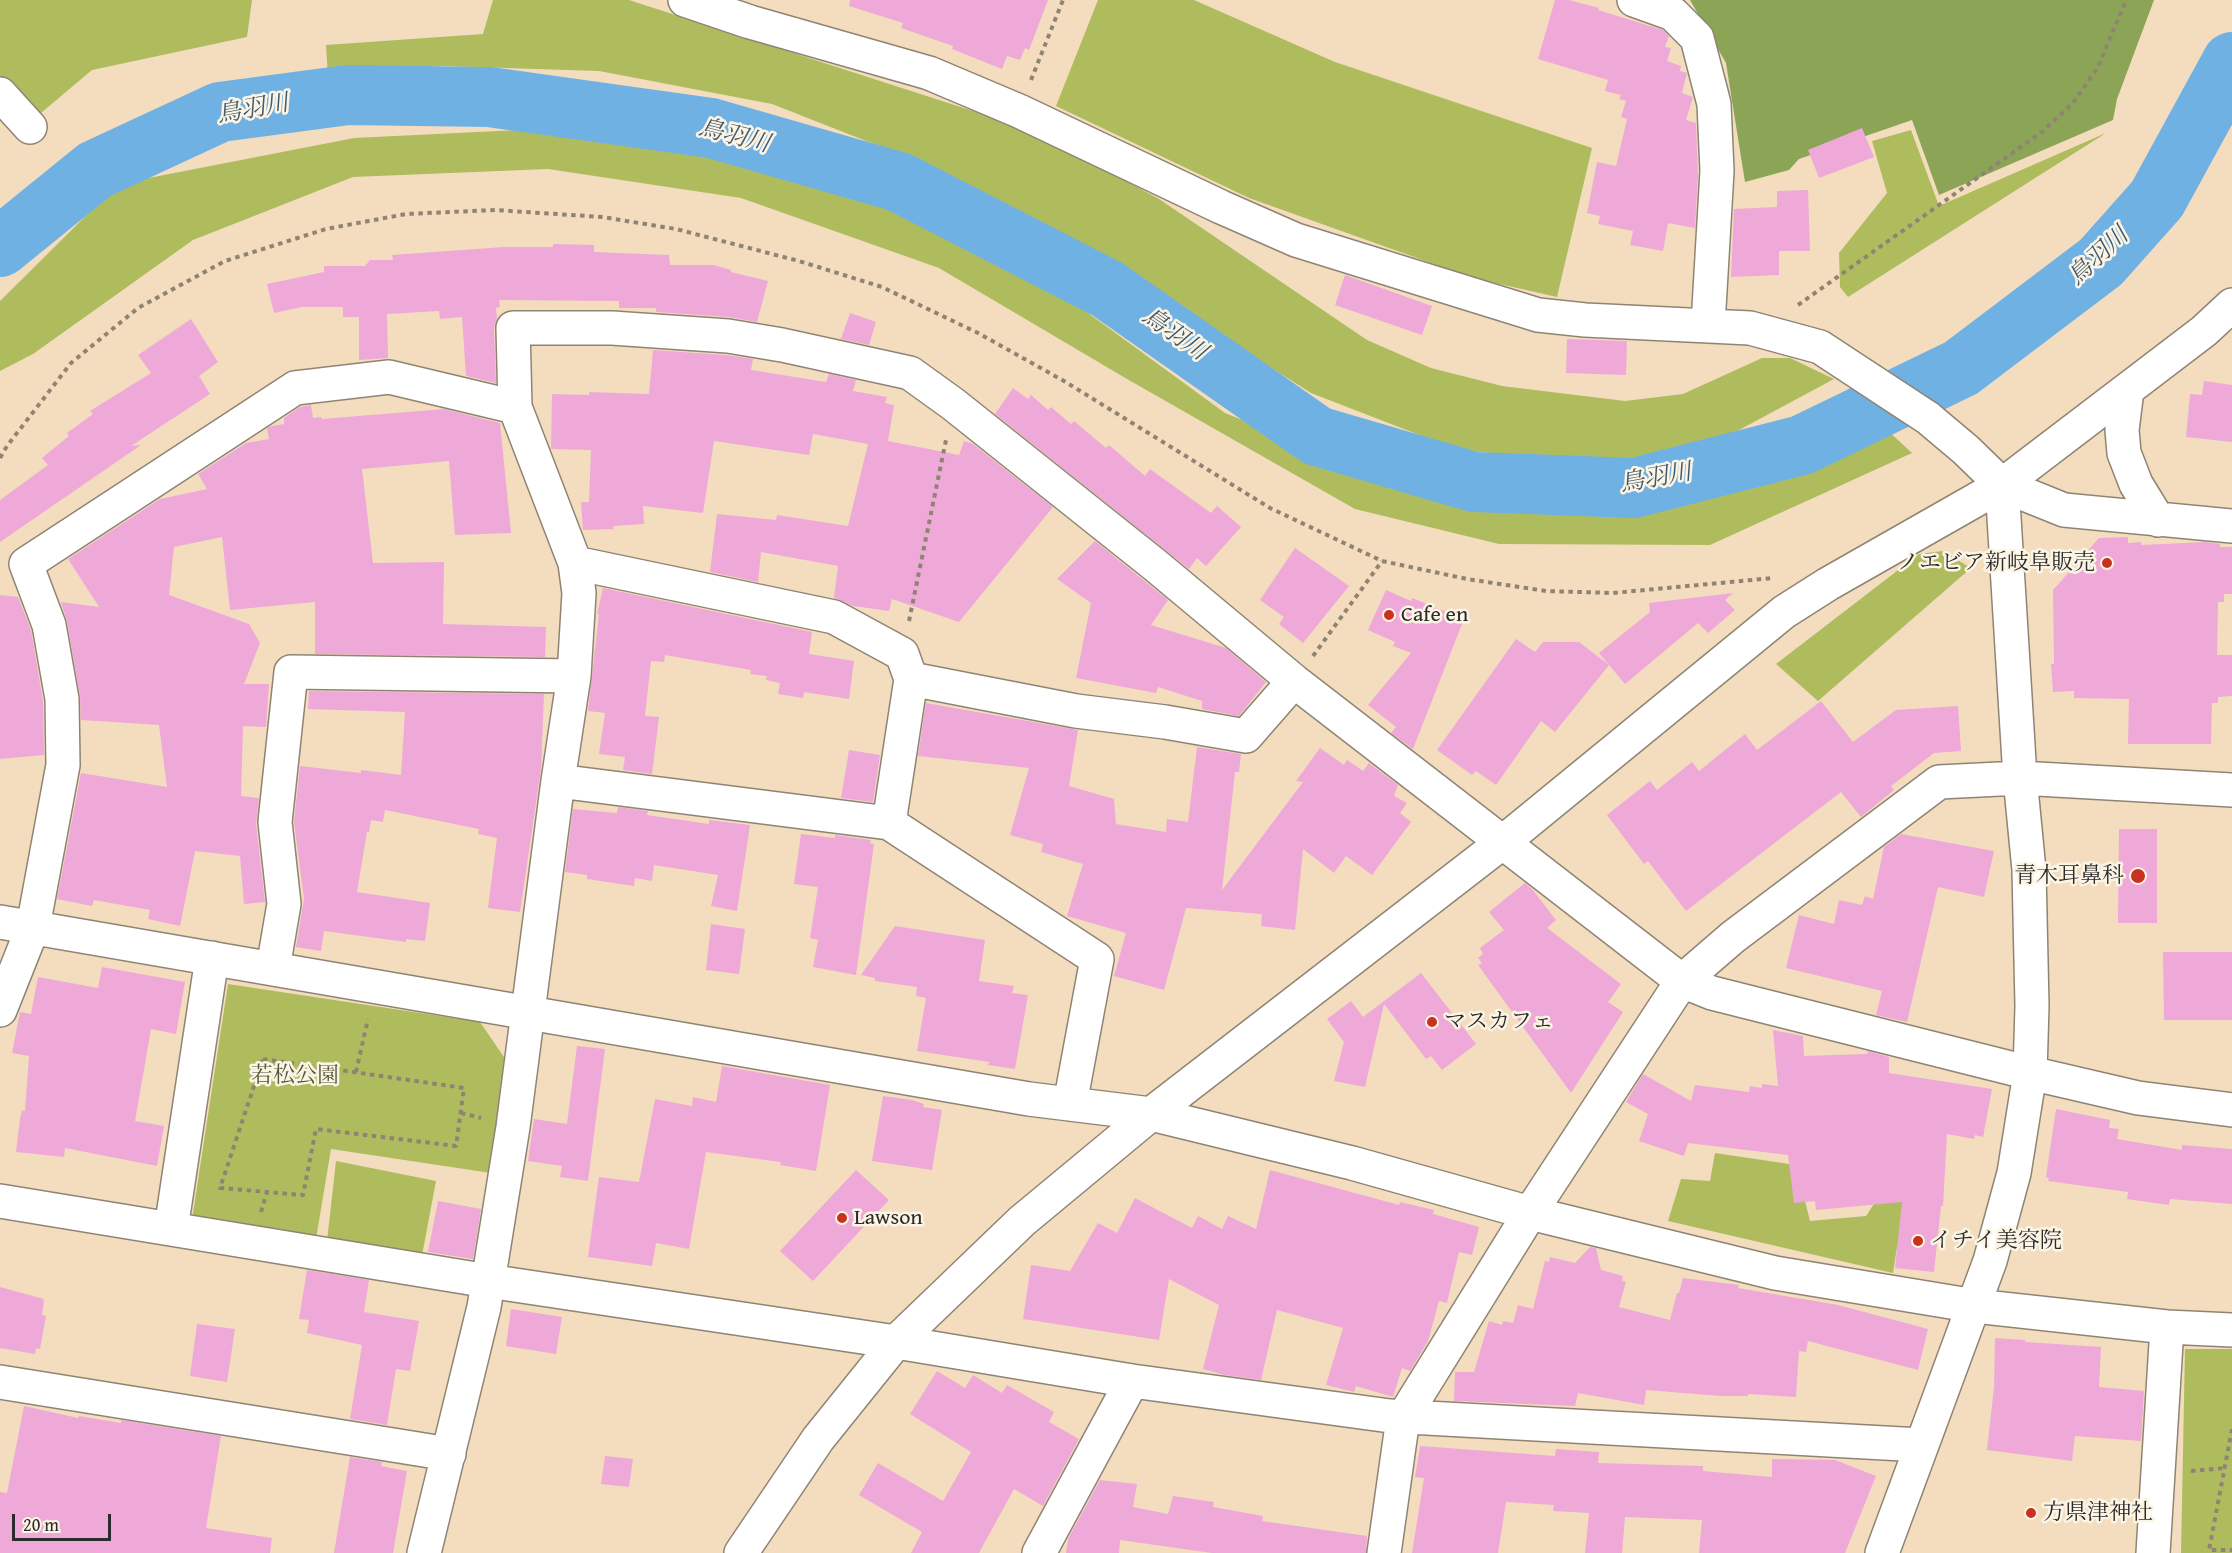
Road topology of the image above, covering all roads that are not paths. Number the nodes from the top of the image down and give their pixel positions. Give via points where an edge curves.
1 (685, 0) edge
2 (1634, 0) edge
3 (751, 11) edge
4 (0, 94) edge
5 (30, 127) dead end
6 (2232, 305) edge
7 (1708, 325) junction
8 (2127, 390) junction
9 (515, 407) junction
10 (2002, 485) junction
11 (2158, 520) junction
12 (2232, 526) edge
13 (575, 563) junction
14 (906, 667) junction
15 (574, 676) junction
16 (1294, 681) junction
17 (2020, 778) junction
18 (558, 781) junction
19 (2232, 790) edge
20 (888, 823) junction
21 (1503, 842) junction
22 (0, 922) edge
23 (33, 927) junction
24 (212, 958) junction
25 (273, 968) junction
26 (1682, 981) junction
27 (0, 1010) edge
28 (529, 1012) junction
29 (2030, 1073) junction
30 (1070, 1104) junction
31 (2232, 1110) edge
32 (1151, 1114) junction
33 (0, 1201) edge
34 (1530, 1214) junction
35 (171, 1229) junction
36 (488, 1281) junction
37 (1975, 1306) junction
38 (2167, 1327) junction
39 (2232, 1330) edge
40 (896, 1341) junction
41 (1132, 1381) junction
42 (0, 1382) edge
43 (1403, 1418) junction
44 (1922, 1446) junction
45 (449, 1454) junction
46 (424, 1553) edge
47 (741, 1553) edge
48 (1039, 1553) edge
49 (1384, 1553) edge
50 (1882, 1553) edge
51 (2153, 1553) edge

1 - 3 street
2 - 7 street via 1674,14 1697,38 1714,104 1717,171
3 - 7 street via 929,73 1296,240 1538,315
4 - 5 street
6 - 8 street
7 - 10 street via 1750,328 1820,347 1928,418
8 - 10 street
8 - 11 street via 2122,430 2124,453 2136,484
9 - 13 street
9 - 16 street via 513,328 612,328 728,336 910,373 1155,565
9 - 23 street via 389,377 295,388 26,564 49,625 62,699 63,765
10 - 11 street via 2064,510
10 - 17 street
10 - 21 street via 1784,612
11 - 12 street
13 - 14 street via 834,618
13 - 15 street via 579,593
14 - 16 street via 1076,711 1246,736
14 - 20 street
15 - 18 street
15 - 25 street via 291,672 275,822 284,904
16 - 21 street
17 - 19 street
17 - 26 street via 1939,782 1733,937
17 - 29 street via 2029,870
18 - 20 street
18 - 28 street
20 - 30 street via 1097,959
21 - 26 street
21 - 32 street
22 - 23 street
23 - 24 street
23 - 27 street
24 - 25 street
24 - 35 street
25 - 28 street
26 - 29 street via 1712,993
26 - 34 street
28 - 30 street
28 - 36 street
29 - 31 street via 2138,1098
29 - 37 street via 2013,1173
30 - 32 street
32 - 34 street via 1352,1163
32 - 40 street via 1022,1221
33 - 35 street
34 - 37 street via 1776,1273
34 - 43 street
35 - 36 street
36 - 40 street
36 - 45 street
37 - 38 street
37 - 44 street
38 - 39 street
38 - 51 street
40 - 41 street
40 - 47 street via 818,1438
41 - 43 street
41 - 48 street
42 - 45 street
43 - 44 street
43 - 49 street
44 - 50 street
45 - 46 street

